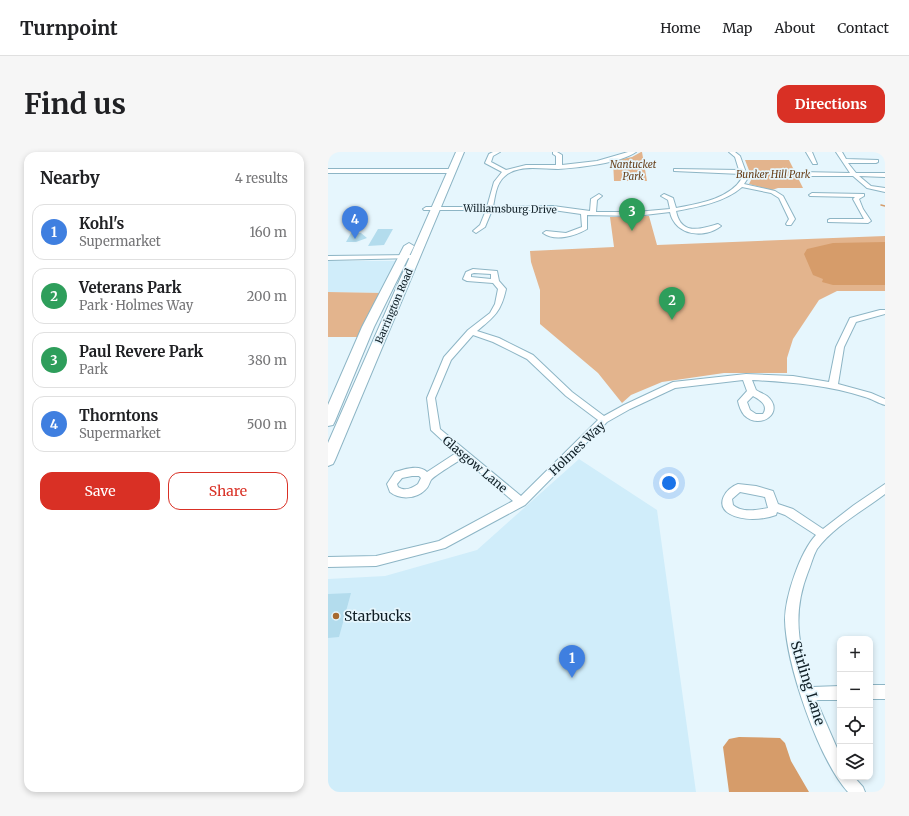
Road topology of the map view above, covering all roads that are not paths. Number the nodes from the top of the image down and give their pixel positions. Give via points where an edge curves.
1 (451, 152) edge
2 (460, 152) edge
3 (497, 152) edge
4 (610, 152) edge
5 (633, 152) edge
6 (732, 152) edge
7 (809, 152) edge
8 (839, 152) edge
9 (556, 153) edge
10 (617, 157) junction
11 (844, 161) junction
12 (876, 161) dead end
13 (815, 163) dead end
14 (559, 167) junction
15 (676, 170) dead end
16 (328, 171) edge
17 (443, 171) junction
18 (452, 171) junction
19 (506, 172) junction
20 (743, 172) junction
21 (801, 174) dead end
22 (855, 175) junction
23 (885, 175) edge
24 (742, 185) junction
25 (870, 188) junction
26 (885, 190) edge
27 (812, 195) dead end
28 (599, 196) dead end
29 (664, 196) dead end
30 (859, 196) junction
31 (431, 208) junction
32 (489, 208) junction
33 (674, 210) junction
34 (584, 213) junction
35 (593, 213) junction
36 (830, 221) dead end
37 (789, 224) dead end
38 (718, 226) dead end
39 (476, 231) dead end
40 (546, 233) dead end
41 (409, 257) junction
42 (328, 258) edge
43 (495, 281) dead end
44 (885, 312) edge
45 (471, 332) junction
46 (746, 377) junction
47 (833, 386) junction
48 (752, 392) dead end
49 (885, 402) edge
50 (604, 420) junction
51 (328, 421) edge
52 (462, 454) junction
53 (328, 460) edge
54 (426, 478) dead end
55 (885, 488) edge
56 (521, 502) junction
57 (774, 506) dead end
58 (824, 535) junction
59 (328, 562) edge
60 (873, 692) edge
61 (885, 692) edge
62 (837, 693) edge
63 (808, 694) junction
64 (837, 765) edge
65 (847, 780) edge
66 (858, 792) edge

1 - 17 main road, Barrington Road
2 - 18 main road, Barrington Road
3 - 19 street via 491,156 488,163
4 - 10 street
5 - 10 street
6 - 20 street via 737,156
7 - 13 street
8 - 11 street
9 - 14 street via 560,155
10 - 14 street
11 - 12 street
11 - 22 street
14 - 19 street via 522,168
15 - 20 street
16 - 17 street
17 - 18 street
17 - 31 main road, Barrington Road
18 - 31 main road, Barrington Road
19 - 32 street via 499,178
20 - 24 street via 746,178
21 - 22 street
22 - 23 street
22 - 25 street via 862,184
24 - 33 street, Williamsburg Drive via 726,195 707,202
24 - 37 street via 781,196 792,219
25 - 26 street
25 - 30 street
27 - 30 street
28 - 35 street via 594,199
29 - 33 street via 671,199
30 - 36 street via 856,203 868,221
31 - 32 street, Williamsburg Drive
31 - 41 main road, Barrington Road
32 - 34 street, Williamsburg Drive via 534,206
32 - 39 street via 484,225
33 - 35 street, Williamsburg Drive via 643,214
33 - 38 street via 676,222 683,228 692,231 708,230
34 - 35 street, Williamsburg Drive
34 - 40 street via 585,228 575,234
41 - 42 street
41 - 51 main road, Barrington Road via 364,337
41 - 53 main road, Barrington Road
43 - 45 street, Glasgow Lane via 502,289 499,304 493,314
44 - 47 street via 853,320 840,347
45 - 50 street via 496,340 530,357 569,394
45 - 52 street, Glasgow Lane via 447,359 431,398 436,430
46 - 47 street, Holmes Way via 793,379
46 - 48 street
46 - 50 street, Holmes Way via 673,385
47 - 49 street, Holmes Way
50 - 56 street, Holmes Way
52 - 54 street
52 - 56 street, Glasgow Lane
55 - 58 street, Stirling Lane
56 - 59 street, Holmes Way via 441,545 376,561
57 - 58 street via 790,512
58 - 63 street, Stirling Lane via 813,546 794,592 791,620 796,654
60 - 61 street
62 - 63 street
63 - 64 street, Stirling Lane
65 - 66 street

